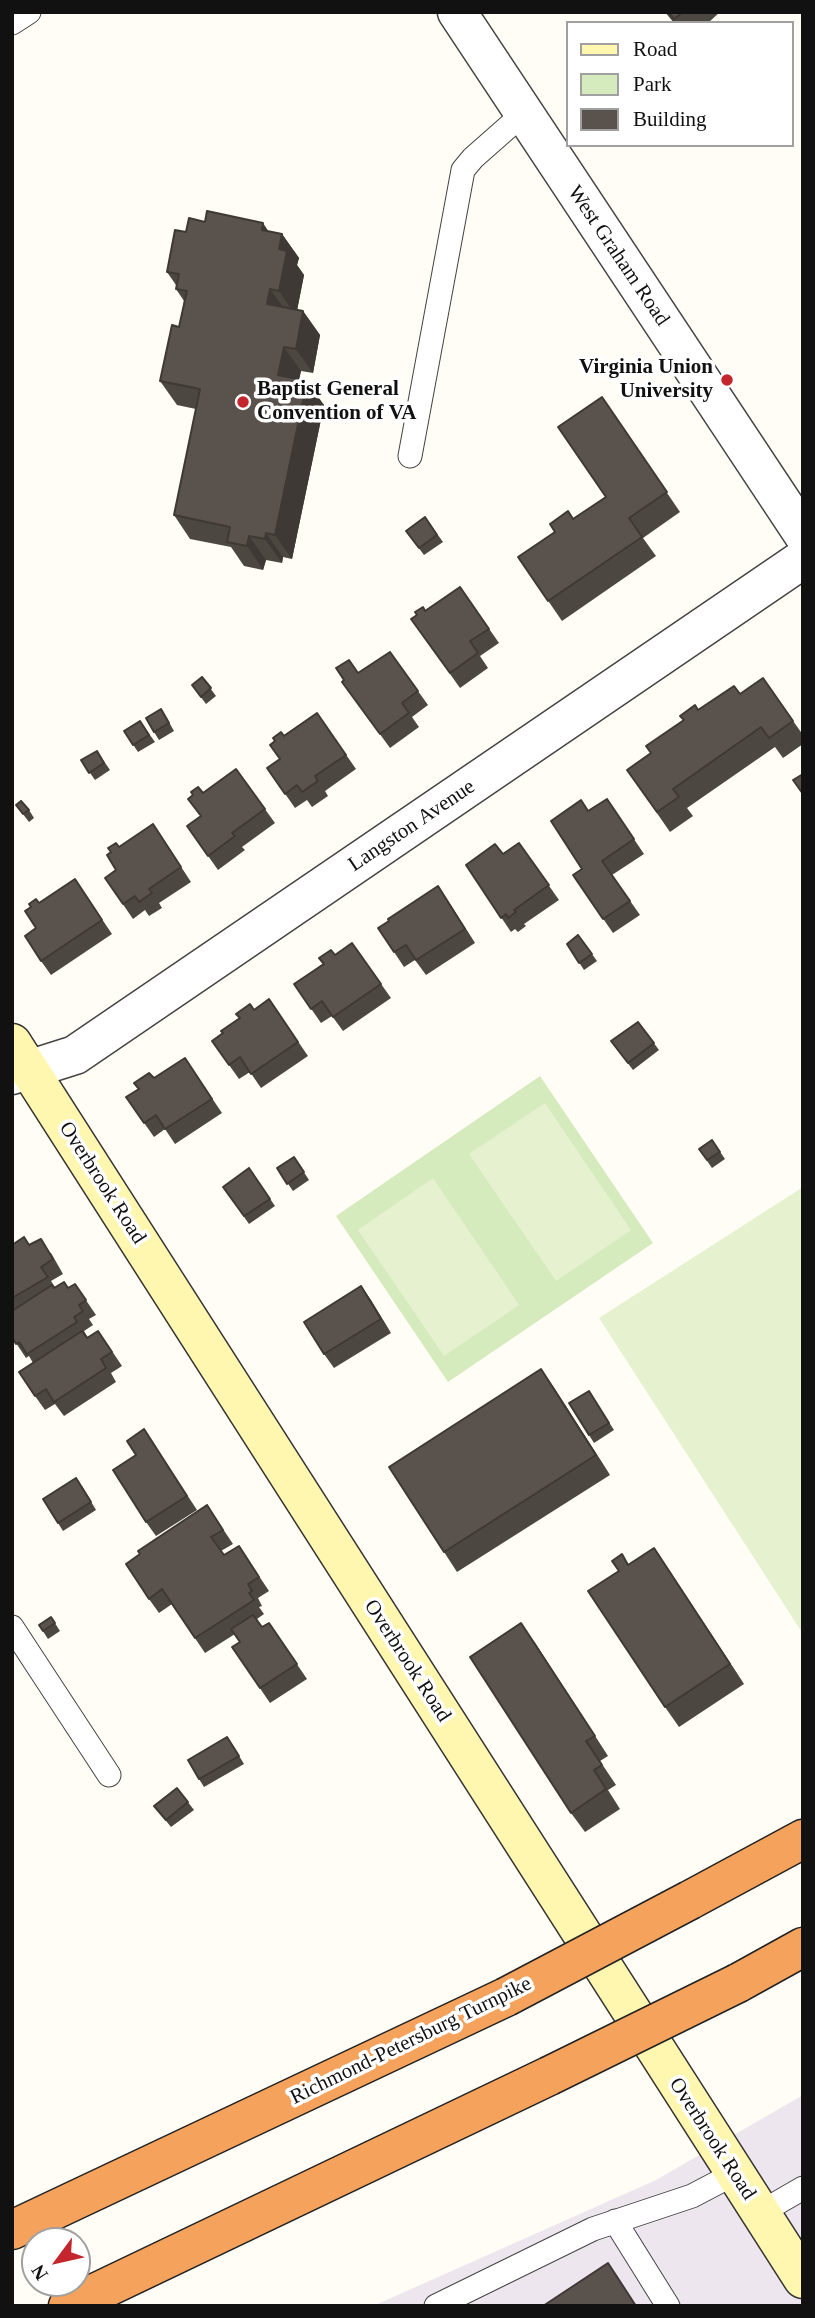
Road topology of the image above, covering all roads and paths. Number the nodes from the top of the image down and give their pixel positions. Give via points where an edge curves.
1 (29, 12) edge
2 (457, 12) edge
3 (12, 23) edge
4 (524, 113) junction
5 (410, 456) dead end
6 (803, 534) edge
7 (803, 559) edge
8 (18, 1062) edge
9 (12, 1627) edge
10 (109, 1775) dead end
11 (803, 1839) edge
12 (803, 1947) edge
13 (734, 2174) junction
14 (803, 2188) edge
15 (760, 2213) junction
16 (615, 2221) junction
17 (12, 2230) edge
18 (803, 2279) edge
19 (68, 2306) edge
20 (436, 2306) edge
21 (668, 2306) edge

1 - 3 lane
2 - 4 street, West Graham Road
4 - 5 lane via 463,170
4 - 6 street, West Graham Road
7 - 8 street, Langston Avenue via 75,1055
8 - 13 street, Overbrook Road
9 - 10 lane
11 - 17 highway, Richmond-Petersburg Turnpike, bridge via 506,1997
12 - 19 highway, bridge via 550,2076
13 - 15 street, Overbrook Road
13 - 16 lane via 692,2196
14 - 15 lane
15 - 18 street, Overbrook Road
16 - 20 lane
16 - 21 lane

